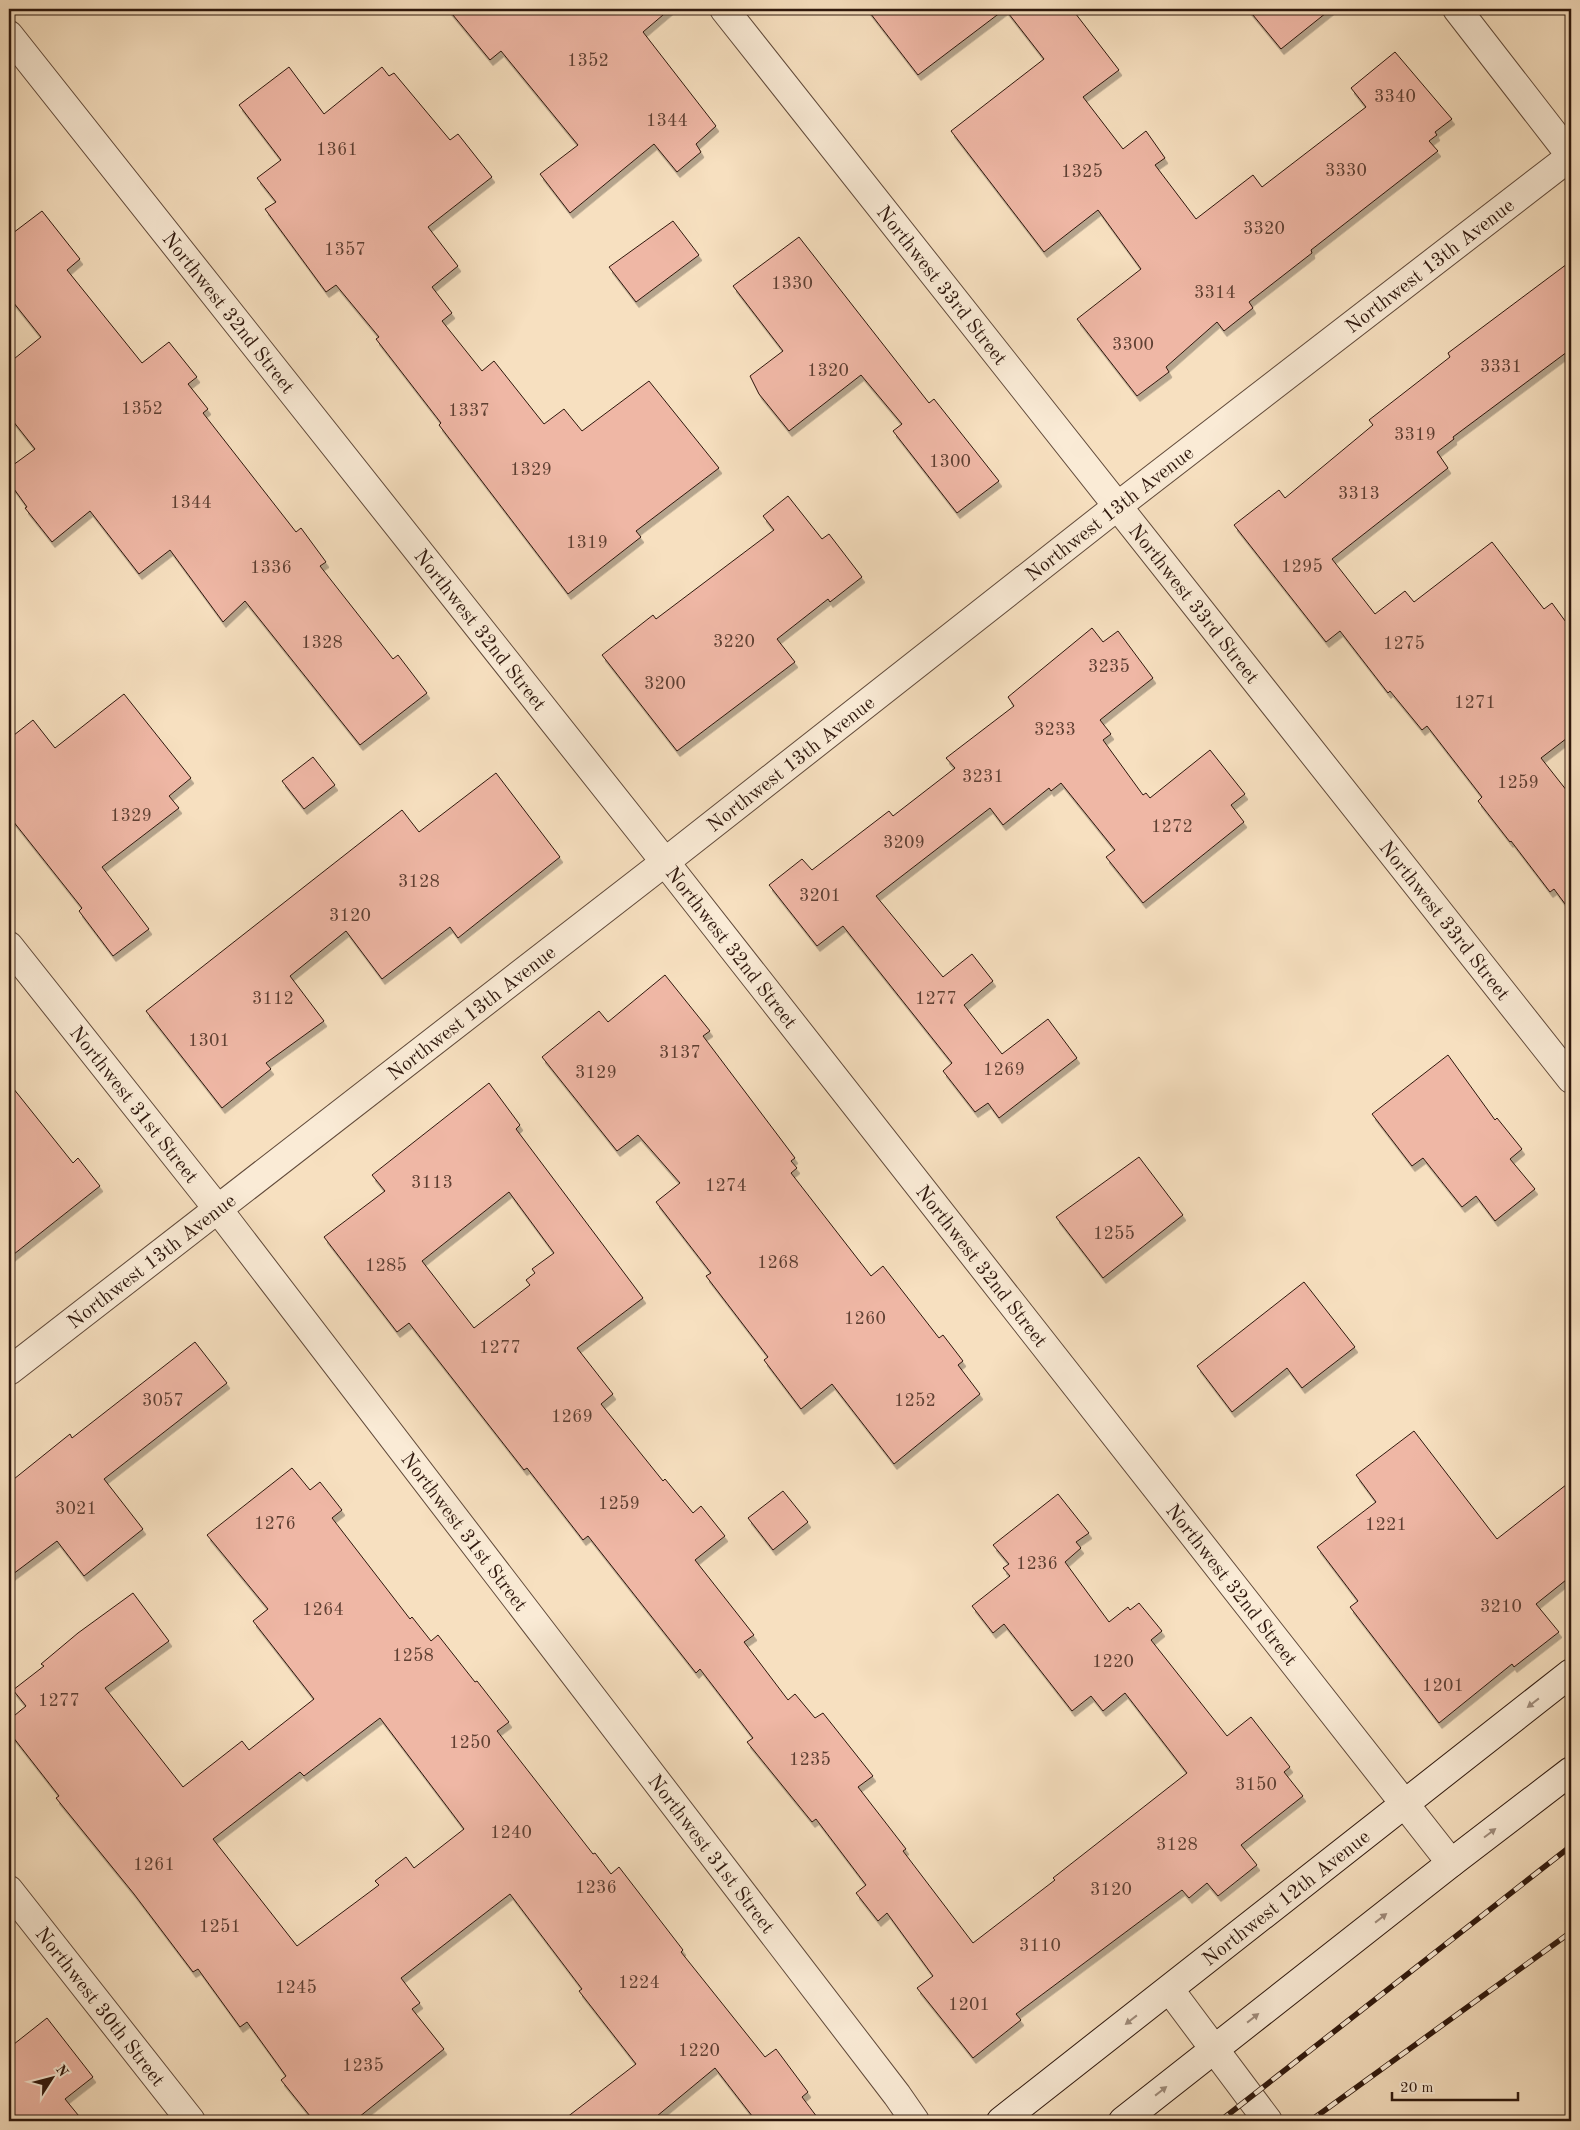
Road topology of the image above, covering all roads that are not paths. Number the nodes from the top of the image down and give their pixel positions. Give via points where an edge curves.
1 (724, 9) edge
2 (1457, 9) edge
3 (9, 35) edge
4 (1571, 156) edge
5 (1119, 505) junction
6 (665, 862) junction
7 (9, 946) edge
8 (1571, 1079) edge
9 (218, 1208) junction
10 (9, 1371) edge
11 (1571, 1673) edge
12 (1571, 1771) edge
13 (1406, 1804) junction
14 (1451, 1863) junction
15 (9, 1890) edge
16 (1170, 1990) junction
17 (1214, 2049) junction
18 (190, 2121) edge
19 (915, 2121) edge
20 (1001, 2121) edge
21 (1123, 2121) edge
22 (1268, 2121) edge

1 - 5 street, Northwest 33rd Street
2 - 4 street
3 - 6 street, Northwest 32nd Street
4 - 5 street, Northwest 13th Avenue
5 - 6 street, Northwest 13th Avenue
5 - 8 street, Northwest 33rd Street
6 - 9 street, Northwest 13th Avenue
6 - 13 street, Northwest 32nd Street
7 - 9 street, Northwest 31st Street
9 - 10 street, Northwest 13th Avenue
9 - 19 street, Northwest 31st Street
11 -> 13 street, Northwest 12th Avenue
14 -> 12 street
13 - 14 street, Northwest 32nd Street
13 - 16 street, Northwest 12th Avenue
17 -> 14 street
15 - 18 street, Northwest 30th Street
16 - 17 street
16 -> 20 street, Northwest 12th Avenue
21 -> 17 street
17 - 22 street

